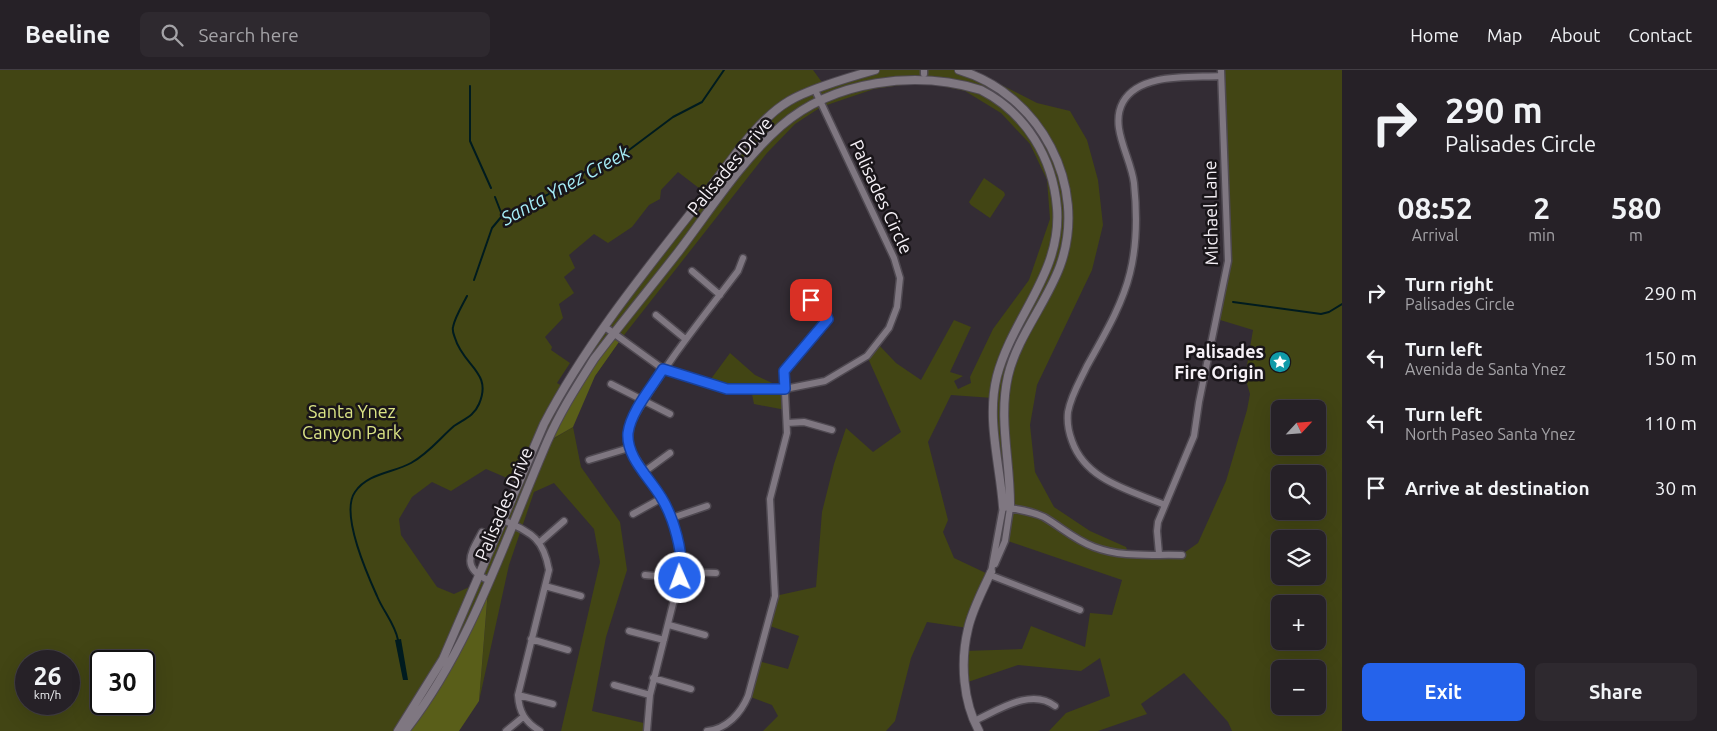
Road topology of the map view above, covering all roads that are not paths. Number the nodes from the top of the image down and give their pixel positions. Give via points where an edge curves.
1 (875, 70) edge
2 (959, 70) edge
3 (924, 72) edge
4 (1221, 73) edge
5 (815, 90) junction
6 (819, 101) junction
7 (743, 258) dead end
8 (692, 272) dead end
9 (797, 288) dead end
10 (720, 295) junction
11 (656, 315) dead end
12 (605, 327) junction
13 (613, 334) junction
14 (684, 338) junction
15 (663, 369) junction
16 (611, 384) dead end
17 (785, 389) junction
18 (562, 390) junction
19 (571, 395) junction
20 (642, 402) junction
21 (670, 414) dead end
22 (787, 423) junction
23 (832, 430) dead end
24 (629, 448) junction
25 (670, 453) dead end
26 (589, 460) dead end
27 (644, 472) junction
28 (662, 498) junction
29 (1165, 505) junction
30 (707, 506) dead end
31 (1006, 508) junction
32 (633, 514) dead end
33 (672, 518) junction
34 (503, 520) junction
35 (564, 521) dead end
36 (512, 525) junction
37 (482, 532) dead end
38 (540, 542) junction
39 (1159, 554) junction
40 (1182, 555) dead end
41 (716, 573) dead end
42 (645, 574) dead end
43 (990, 574) junction
44 (680, 575) junction
45 (479, 576) junction
46 (488, 580) junction
47 (545, 586) junction
48 (581, 596) dead end
49 (1080, 610) dead end
50 (669, 624) junction
51 (629, 631) dead end
52 (705, 635) dead end
53 (531, 639) junction
54 (664, 640) junction
55 (568, 650) dead end
56 (653, 678) junction
57 (614, 685) dead end
58 (691, 689) dead end
59 (518, 695) junction
60 (650, 695) junction
61 (553, 704) dead end
62 (1055, 706) dead end
63 (523, 717) junction
64 (974, 721) junction
65 (398, 731) edge
66 (405, 731) edge
67 (506, 731) edge
68 (540, 731) edge
69 (648, 731) edge
70 (707, 731) edge
71 (711, 731) edge
72 (979, 731) edge

1 - 5 street, Palisades Drive
2 - 31 street, Palisades Drive via 994,85 1024,109 1042,131 1055,155 1065,185 1068,212 1063,255 1057,273 1014,359 1005,390
3 - 6 street, Palisades Drive via 882,78 847,88
3 - 31 street, Palisades Drive via 972,86 1003,103 1018,117 1044,155 1056,196 1058,222 1052,258 1006,351 996,380 993,418
4 - 29 street, Michael Lane via 1228,262 1194,436
4 - 29 street via 1148,83 1136,88 1123,102 1118,118 1119,130 1134,180 1136,208 1130,273 1123,295 1074,393 1068,413 1077,454 1091,472
5 - 6 street, Palisades Circle
5 - 12 street, Palisades Drive via 788,101 763,122
6 - 13 street, Palisades Drive via 793,117 764,142
6 - 17 street, Palisades Circle via 894,258 900,278 899,288 888,328 867,356 825,381
7 - 10 street via 738,271
8 - 10 street
9 - 17 street via 825,312 828,319 784,371
10 - 14 street
11 - 14 street
12 - 13 street, Palisades Circle
12 - 18 street, Palisades Drive
13 - 15 street, Palisades Circle
13 - 19 street, Palisades Drive
14 - 15 street
15 - 17 street, Palisades Circle via 727,389
15 - 20 street
16 - 20 street
17 - 22 street
18 - 19 street
18 - 34 street, Palisades Drive
19 - 36 street, Palisades Drive
20 - 21 street
20 - 24 street via 630,424
22 - 23 street via 804,422
22 - 71 street via 770,499 775,596 742,711
24 - 26 street
24 - 27 street
25 - 27 street
27 - 28 street
28 - 32 street
28 - 33 street
29 - 39 street, Michael Lane via 1157,531
30 - 33 street
31 - 39 street via 1043,517 1096,548 1129,556
31 - 43 street, Palisades Drive via 1005,541
33 - 44 street
34 - 36 street
34 - 45 street, Palisades Drive
35 - 38 street
36 - 38 street via 532,534
36 - 46 street, Palisades Drive
37 - 45 street via 470,556 470,563
38 - 47 street via 549,570
39 - 40 street
41 - 44 street
42 - 44 street
43 - 49 street
43 - 64 street, Palisades Drive via 968,628 964,651 966,692
44 - 50 street
45 - 46 street
45 - 65 street, Palisades Drive via 443,659
46 - 66 street, Palisades Drive via 454,658
47 - 48 street
47 - 53 street
50 - 52 street
50 - 54 street
51 - 54 street
53 - 55 street
53 - 59 street
54 - 56 street
56 - 58 street
56 - 60 street
57 - 60 street
59 - 61 street
59 - 63 street
60 - 69 street
62 - 64 street via 1042,699 1024,700
63 - 67 street
63 - 68 street
64 - 72 street, Palisades Drive
70 - 71 street

